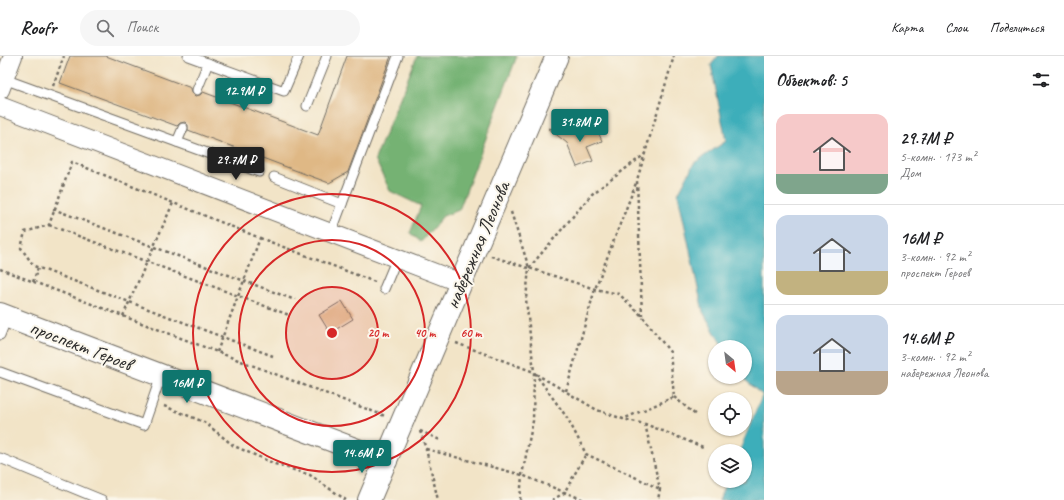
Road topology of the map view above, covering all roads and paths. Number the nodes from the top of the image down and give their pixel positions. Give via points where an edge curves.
1 (13, 56) edge
2 (64, 56) edge
3 (188, 56) edge
4 (299, 56) edge
5 (326, 56) edge
6 (398, 56) edge
7 (557, 56) edge
8 (674, 56) edge
9 (208, 63) junction
10 (2, 85) edge
11 (198, 90) dead end
12 (49, 96) junction
13 (0, 106) edge
14 (307, 106) dead end
15 (183, 128) dead end
16 (177, 142) junction
17 (645, 154) junction
18 (259, 172) dead end
19 (274, 177) dead end
20 (637, 180) junction
21 (500, 192) junction
22 (173, 203) junction
23 (342, 204) junction
24 (53, 209) junction
25 (49, 225) junction
26 (331, 233) junction
27 (260, 238) junction
28 (153, 247) junction
29 (475, 251) junction
30 (397, 258) junction
31 (147, 261) junction
32 (38, 268) junction
33 (528, 268) junction
34 (0, 269) edge
35 (244, 281) junction
36 (33, 282) junction
37 (461, 283) junction
38 (385, 288) joint
39 (595, 289) junction
40 (239, 294) junction
41 (295, 300) dead end
42 (129, 302) junction
43 (289, 315) dead end
44 (123, 316) junction
45 (642, 316) junction
46 (2, 322) edge
47 (438, 337) junction
48 (222, 338) junction
49 (217, 352) junction
50 (272, 356) dead end
51 (0, 372) edge
52 (534, 372) junction
53 (161, 376) junction
54 (566, 391) junction
55 (674, 396) junction
56 (152, 401) junction
57 (697, 416) dead end
58 (386, 417) dead end
59 (623, 419) junction
60 (645, 424) junction
61 (440, 440) dead end
62 (703, 447) dead end
63 (426, 449) junction
64 (586, 454) junction
65 (0, 458) edge
66 (386, 461) junction
67 (522, 475) junction
68 (660, 489) junction
69 (564, 493) junction
70 (102, 500) edge
71 (346, 500) edge
72 (370, 500) edge
73 (438, 500) edge
74 (520, 500) edge
75 (552, 500) edge
76 (584, 500) edge
77 (658, 500) edge

1 - 10 street
2 - 12 path
3 - 9 lane
4 - 9 lane via 284,91
5 - 14 lane
6 - 23 lane
7 - 21 main road, набережная Леонова
8 - 17 path
9 - 11 lane
10 - 12 lane
12 - 16 lane
13 - 26 street
15 - 16 lane
16 - 18 lane
17 - 20 path
17 - 33 path via 592,194
19 - 23 lane
20 - 39 path
20 - 45 path
21 - 29 main road, набережная Леонова
21 - 33 path via 511,212
22 - 24 path via 72,162
22 - 27 path
22 - 28 path
23 - 26 lane
24 - 25 path
24 - 28 path
25 - 31 path
25 - 32 path via 25,232 21,248
26 - 30 street
27 - 35 path
27 - 38 path
28 - 31 path
28 - 35 path
29 - 33 path
29 - 37 main road, набережная Леонова
30 - 37 street
30 - 38 lane
31 - 40 path
31 - 42 path
32 - 36 path
32 - 42 path
33 - 39 path
33 - 52 path via 526,298
34 - 36 path
35 - 40 path
35 - 41 path
36 - 44 path
37 - 47 main road, набережная Леонова
39 - 45 path via 619,294
39 - 54 path
40 - 43 path
40 - 48 path
42 - 44 path
42 - 48 path
44 - 49 path
45 - 55 path via 670,352
46 - 53 main road, проспект Героев
47 - 52 path
47 - 66 main road, набережная Леонова
48 - 49 path
48 - 50 path
49 - 58 path
51 - 56 lane via 144,425
52 - 54 path
52 - 64 path via 568,419
52 - 67 path via 533,421
53 - 56 lane
53 - 66 main road, проспект Героев
54 - 59 path via 597,410
55 - 57 path
55 - 59 path
56 - 71 path via 204,422 234,446 275,464 310,475
59 - 60 path
60 - 62 path
60 - 68 path
61 - 63 path via 420,431
63 - 67 path
63 - 73 path
64 - 68 path
64 - 69 path
65 - 70 lane
66 - 72 main road, набережная Леонова
67 - 69 path
67 - 74 path
68 - 77 path
69 - 75 path
69 - 76 path

